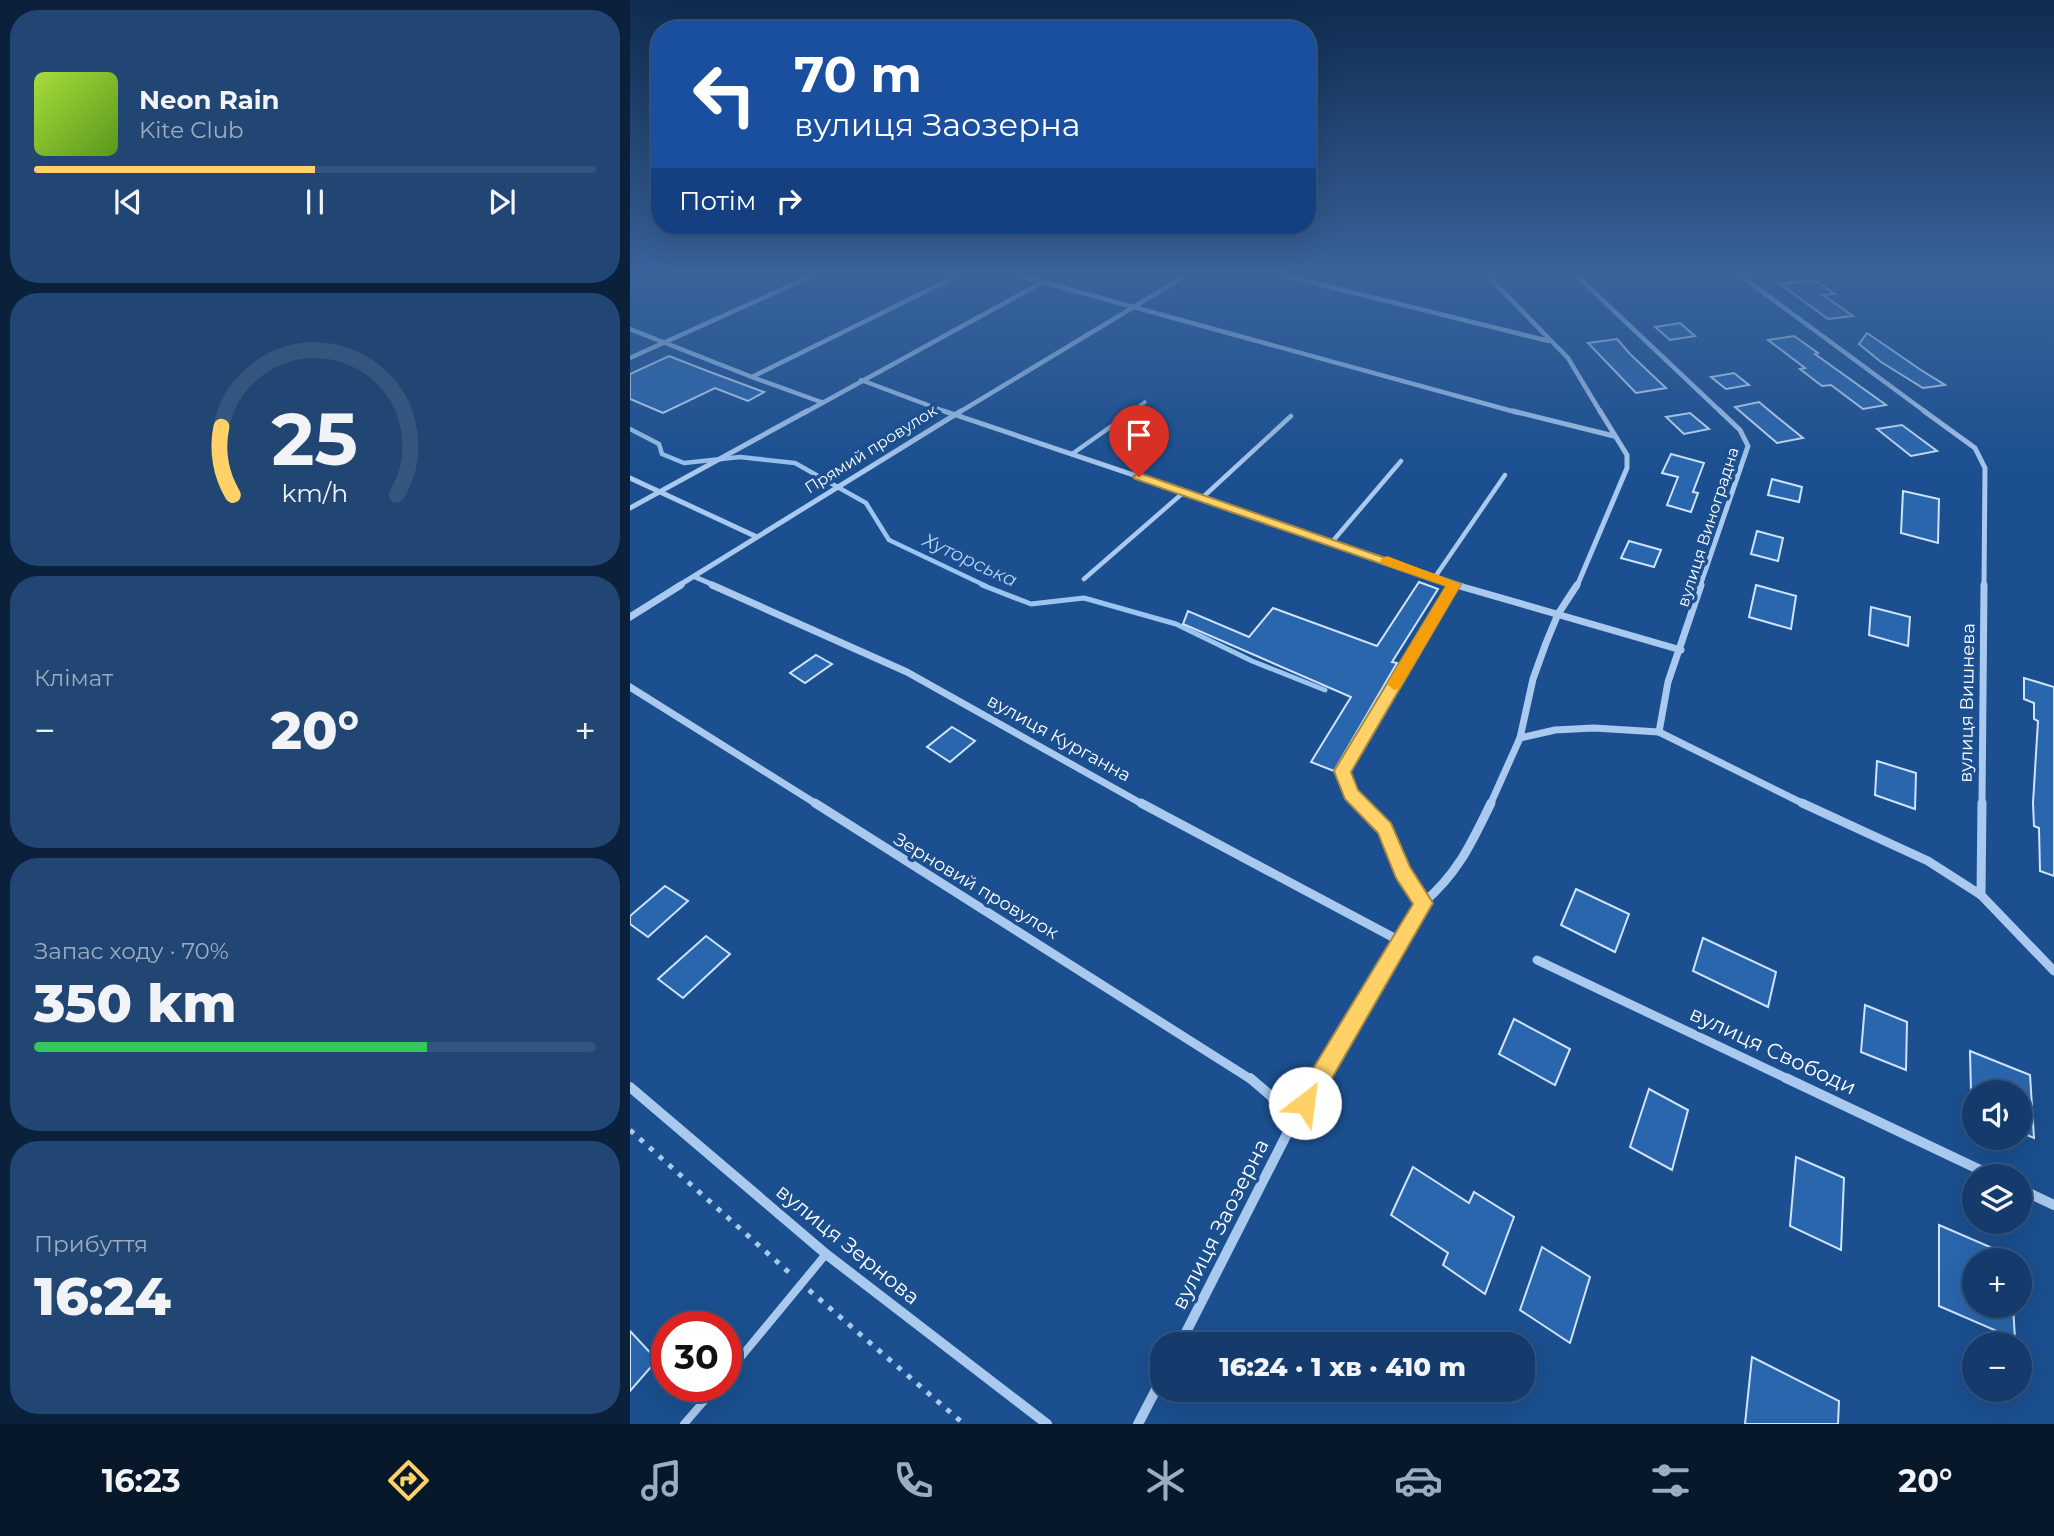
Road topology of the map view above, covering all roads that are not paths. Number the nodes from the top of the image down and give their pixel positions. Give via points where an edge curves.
1 (654, 339) edge
2 (670, 339) edge
3 (828, 339) edge
4 (936, 339) edge
5 (1077, 339) edge
6 (1246, 339) edge
7 (1544, 339) edge
8 (1643, 339) edge
9 (1827, 339) edge
10 (1550, 341) joint
11 (662, 343) junction
12 (630, 358) edge
13 (752, 377) junction
14 (862, 380) junction
15 (821, 402) junction
16 (1145, 402) dead end
17 (953, 414) junction
18 (1291, 416) dead end
19 (1614, 436) junction
20 (1072, 454) junction
21 (1401, 461) dead end
22 (1505, 475) dead end
23 (630, 478) edge
24 (660, 491) junction
25 (1184, 492) junction
26 (1202, 498) junction
27 (630, 508) edge
28 (757, 537) junction
29 (1332, 542) junction
30 (695, 577) junction
31 (1435, 577) junction
32 (1084, 579) dead end
33 (1454, 584) junction
34 (1558, 614) junction
35 (630, 617) edge
36 (1681, 650) junction
37 (630, 687) edge
38 (1659, 732) junction
39 (1520, 738) junction
40 (1981, 895) junction
41 (1423, 903) junction
42 (1400, 941) junction
43 (1537, 960) dead end
44 (2054, 971) edge
45 (630, 1087) edge
46 (1292, 1126) junction
47 (1968, 1164) edge
48 (2032, 1195) edge
49 (2054, 1205) edge
50 (827, 1254) junction
51 (1186, 1332) edge
52 (742, 1356) edge
53 (703, 1402) edge
54 (1150, 1402) edge
55 (684, 1424) edge
56 (1047, 1424) edge
57 (1139, 1424) edge

1 - 11 street
2 - 11 street
3 - 13 street
4 - 14 street
5 - 17 street, Прямий провулок
6 - 19 street
7 - 10 street
8 - 36 street, вулиця Виноградна via 1746,438 1748,446
9 - 40 street, вулиця Вишнева via 1982,457
10 - 19 street via 1568,358
11 - 12 street
11 - 13 street
13 - 15 street
14 - 15 street
14 - 17 street
15 - 24 street
16 - 20 lane
17 - 20 street
17 - 28 street, Прямий провулок
18 - 26 lane
19 - 34 street via 1627,455 1624,481 1575,590
20 - 25 street
21 - 29 lane
22 - 31 lane
23 - 24 street
24 - 27 street
24 - 28 street
25 - 26 street
25 - 32 lane
26 - 29 street
28 - 30 street, Прямий провулок
29 - 31 street
30 - 35 street, Прямий провулок
30 - 42 street, вулиця Курганна via 907,673
31 - 33 street
33 - 34 street
33 - 41 street via 1342,771 1351,794 1385,828 1402,872
34 - 36 street via 1599,622
34 - 39 street, вулиця Заозерна via 1533,679
36 - 38 street, вулиця Виноградна via 1668,682
37 - 46 street, Зерновий провулок via 1242,1071 1271,1096
38 - 39 street via 1594,728
38 - 40 street via 1927,861
39 - 41 street, вулиця Заозерна via 1466,855 1447,882
40 - 44 street
41 - 42 street, вулиця Заозерна
42 - 46 street, вулиця Заозерна
43 - 47 street, вулиця Свободи
45 - 50 street, вулиця Зернова
46 - 51 street, вулиця Заозерна
48 - 49 street
50 - 52 lane
50 - 56 street, вулиця Зернова
53 - 55 lane
54 - 57 street

